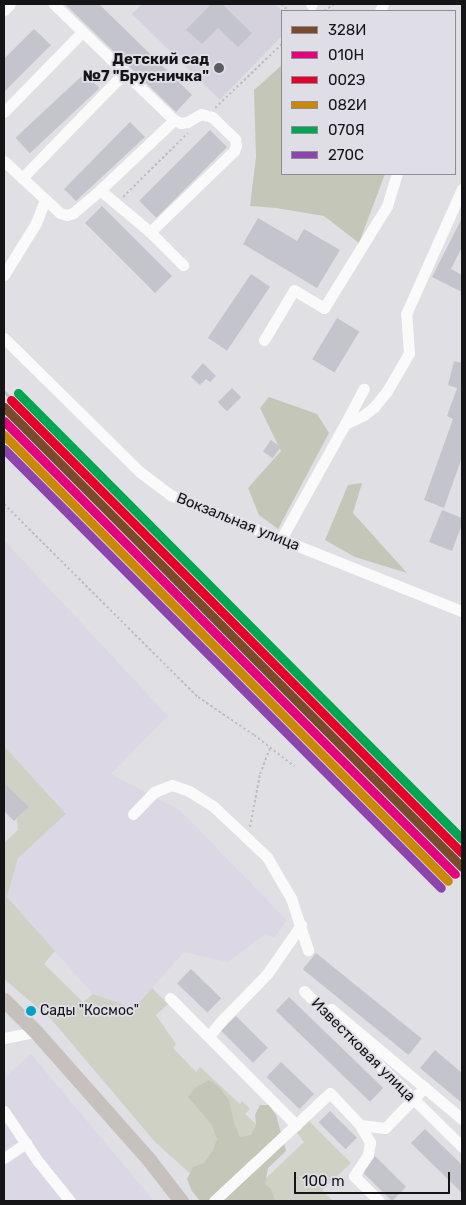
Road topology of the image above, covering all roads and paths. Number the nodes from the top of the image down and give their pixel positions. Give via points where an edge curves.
1 (10, 4) edge
2 (54, 4) edge
3 (4, 10) edge
4 (82, 32) junction
5 (125, 72) junction
6 (4, 112) edge
7 (174, 120) junction
8 (4, 161) edge
9 (397, 175) edge
10 (22, 178) junction
11 (100, 190) junction
12 (462, 190) edge
13 (46, 200) junction
14 (150, 232) junction
15 (183, 264) dead end
16 (4, 275) edge
17 (4, 338) edge
18 (264, 340) dead end
19 (364, 390) dead end
20 (345, 424) junction
21 (4, 504) edge
22 (281, 539) junction
23 (462, 611) edge
24 (270, 748) junction
25 (294, 766) dead end
26 (133, 814) dead end
27 (247, 837) junction
28 (301, 925) junction
29 (308, 950) dead end
30 (170, 998) dead end
31 (4, 1000) edge
32 (36, 1032) junction
33 (209, 1036) junction
34 (4, 1038) edge
35 (425, 1087) junction
36 (413, 1100) junction
37 (4, 1111) edge
38 (462, 1119) edge
39 (296, 1125) junction
40 (360, 1125) junction
41 (26, 1143) junction
42 (462, 1148) edge
43 (4, 1158) edge
44 (70, 1201) edge
45 (181, 1201) edge
46 (214, 1201) edge
47 (379, 1201) edge

1 - 3 street
2 - 4 street
4 - 5 street
4 - 6 street
5 - 7 street
5 - 10 street
7 - 11 street
7 - 14 street via 187,122 207,114 235,139 236,145 234,151
8 - 10 street
9 - 18 street via 387,206 324,308 294,290
10 - 13 street
11 - 13 street via 67,215
11 - 14 street
12 - 20 street via 406,314 409,353 374,407 364,416
13 - 16 street via 36,224
14 - 15 street
17 - 22 street, Вокзальная улица via 140,472 170,495
19 - 20 street
20 - 22 street
21 - 24 path via 198,697
22 - 23 street, Вокзальная улица
24 - 25 path
24 - 27 path via 260,774
26 - 27 street via 154,792 172,785 213,806
27 - 28 street via 267,857 282,881
28 - 29 street
28 - 33 street via 268,974
30 - 33 street
31 - 32 main road
32 - 34 street
32 - 45 main road via 150,1161
33 - 39 street
35 - 36 street
35 - 36 street, Известковая улица via 307,989 304,991
35 - 38 street, Известковая улица
36 - 40 street via 385,1128
36 - 42 street, Известковая улица
37 - 41 street
39 - 40 street via 330,1094
39 - 46 street
40 - 47 street via 370,1142 368,1155 354,1176
41 - 43 street
41 - 44 street

